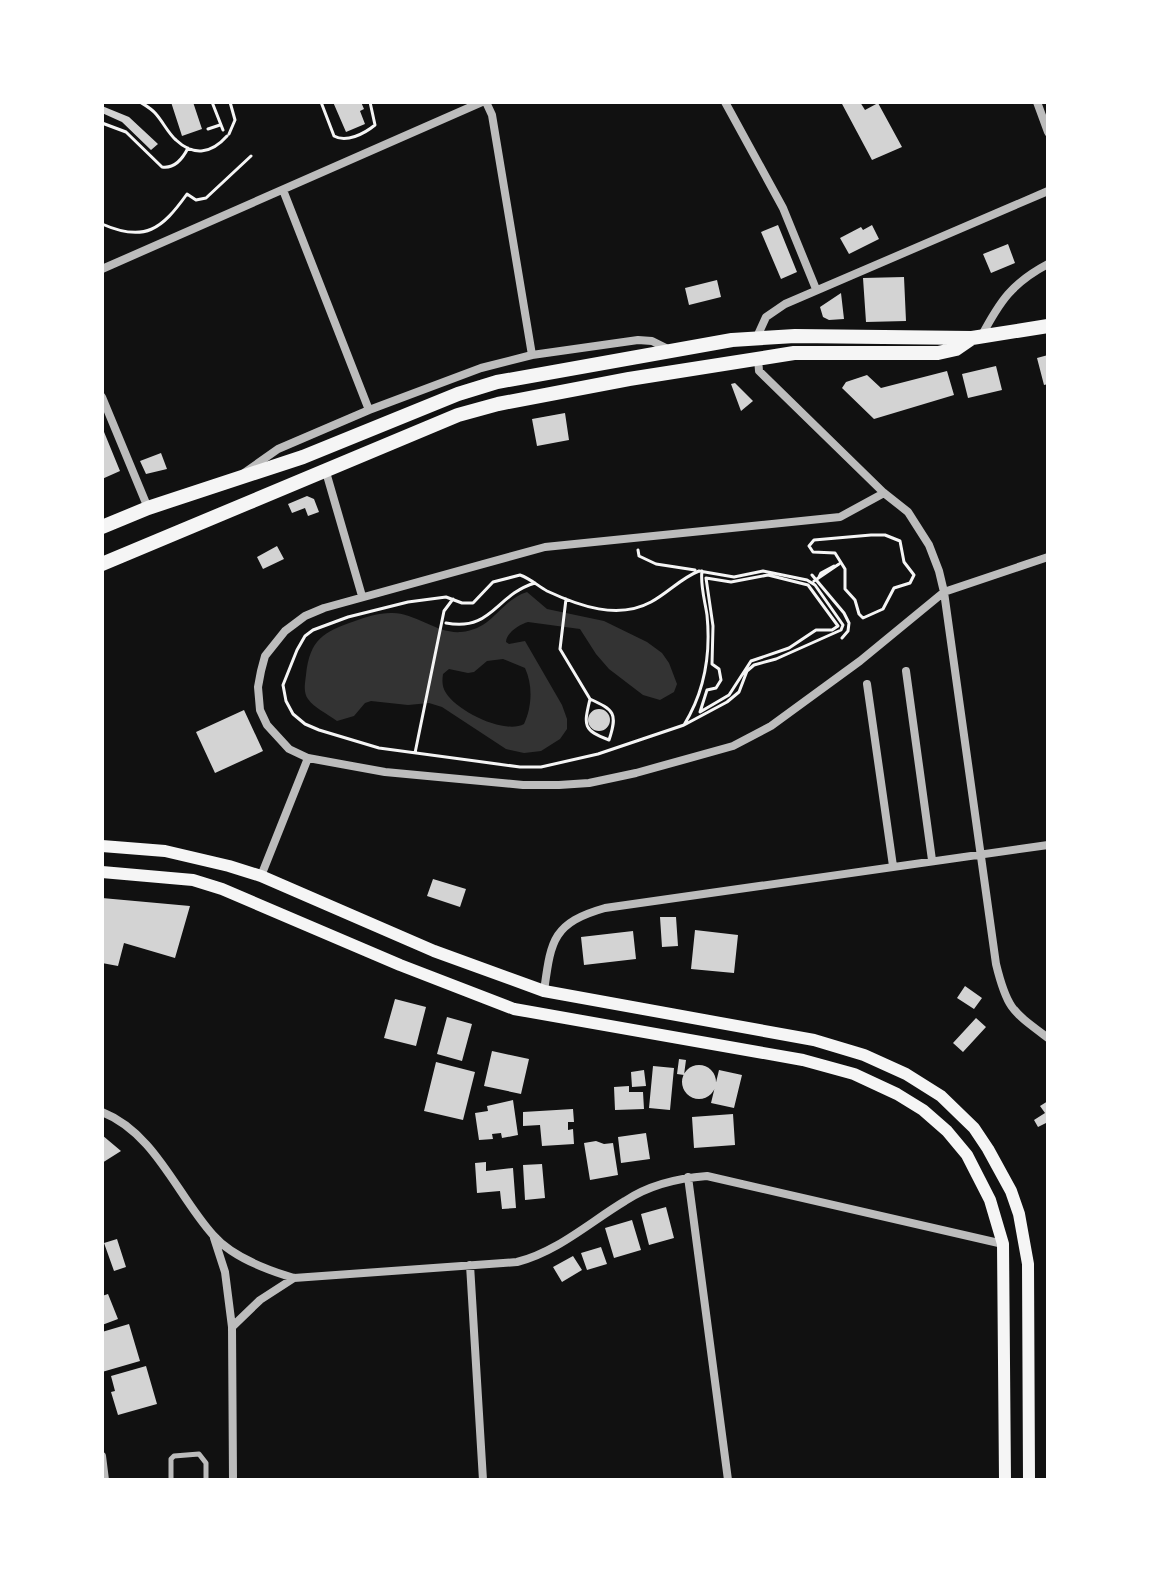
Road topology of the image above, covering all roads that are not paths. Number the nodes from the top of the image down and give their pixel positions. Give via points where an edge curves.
1 (484, 102) edge
2 (725, 102) edge
3 (1037, 102) edge
4 (1048, 132) edge
5 (283, 190) junction
6 (1048, 191) edge
7 (1048, 264) edge
8 (102, 269) edge
9 (816, 289) junction
10 (1048, 326) edge
11 (976, 337) junction
12 (756, 339) junction
13 (671, 350) junction
14 (532, 355) junction
15 (758, 358) junction
16 (102, 397) edge
17 (369, 410) junction
18 (326, 472) junction
19 (238, 477) junction
20 (884, 493) junction
21 (148, 508) junction
22 (102, 527) edge
23 (1048, 557) edge
24 (102, 564) edge
25 (944, 592) junction
26 (362, 596) junction
27 (906, 671) dead end
28 (867, 684) dead end
29 (308, 758) junction
30 (1048, 845) edge
31 (102, 846) edge
32 (979, 855) junction
33 (932, 860) junction
34 (229, 866) junction
35 (893, 866) junction
36 (102, 872) edge
37 (261, 876) junction
38 (222, 889) junction
39 (544, 991) junction
40 (539, 1014) junction
41 (746, 1026) junction
42 (1048, 1038) edge
43 (742, 1047) junction
44 (906, 1074) junction
45 (897, 1094) junction
46 (102, 1112) edge
47 (688, 1177) junction
48 (214, 1237) junction
49 (1025, 1240) junction
50 (1003, 1244) junction
51 (470, 1265) junction
52 (294, 1278) junction
53 (232, 1327) junction
54 (1004, 1349) junction
55 (1027, 1349) junction
56 (102, 1456) edge
57 (105, 1480) edge
58 (171, 1480) edge
59 (206, 1480) edge
60 (233, 1480) edge
61 (483, 1480) edge
62 (728, 1480) edge
63 (1005, 1480) edge
64 (1029, 1480) edge

1 - 5 street
1 - 14 street via 492,115
2 - 9 street via 783,208
3 - 4 street
5 - 8 street
5 - 17 street
6 - 9 street
7 - 11 street via 1008,292
9 - 12 street via 766,317
10 - 11 main road
11 - 12 main road
11 - 15 main road via 938,353
12 - 13 main road
12 - 15 main road
13 - 14 street via 646,340
13 - 19 main road via 497,382
14 - 17 street via 471,371
15 - 18 main road via 498,404 458,415
15 - 20 street via 759,371
16 - 21 street
17 - 19 street via 278,449
18 - 24 main road
18 - 26 street
19 - 21 main road
20 - 25 street via 908,512 929,545
20 - 26 street via 840,517 545,547
21 - 22 main road
23 - 25 street
25 - 29 street via 771,726 733,746 636,773 589,783 523,785 385,772
25 - 32 street
26 - 29 street via 294,623 265,656 258,687 260,710 276,737
27 - 33 street
28 - 35 street
29 - 37 street
30 - 32 street
31 - 34 main road via 165,851
32 - 33 street
32 - 42 street via 1004,997 1019,1017
33 - 35 street
34 - 37 main road
34 - 38 main road
35 - 39 street via 583,914 559,930 549,952
36 - 38 main road via 193,880
37 - 39 main road via 434,951
38 - 40 main road via 400,965
39 - 40 main road
39 - 41 main road
40 - 43 main road
41 - 43 main road
41 - 44 main road via 852,1051
43 - 45 main road via 854,1074
44 - 45 main road
44 - 49 main road via 941,1096 974,1128 1011,1191
45 - 50 main road via 923,1110 967,1155 990,1200
46 - 48 street via 134,1132 155,1155
47 - 50 street via 707,1176
47 - 51 street via 627,1199 535,1258
47 - 62 street
48 - 52 street via 245,1258
48 - 53 street
49 - 50 main road
49 - 55 main road
50 - 54 main road
51 - 52 street
51 - 61 street
52 - 53 street
53 - 60 street
54 - 55 main road
54 - 63 main road
55 - 64 main road
56 - 57 street
58 - 59 lane via 174,1456 199,1454 206,1463

